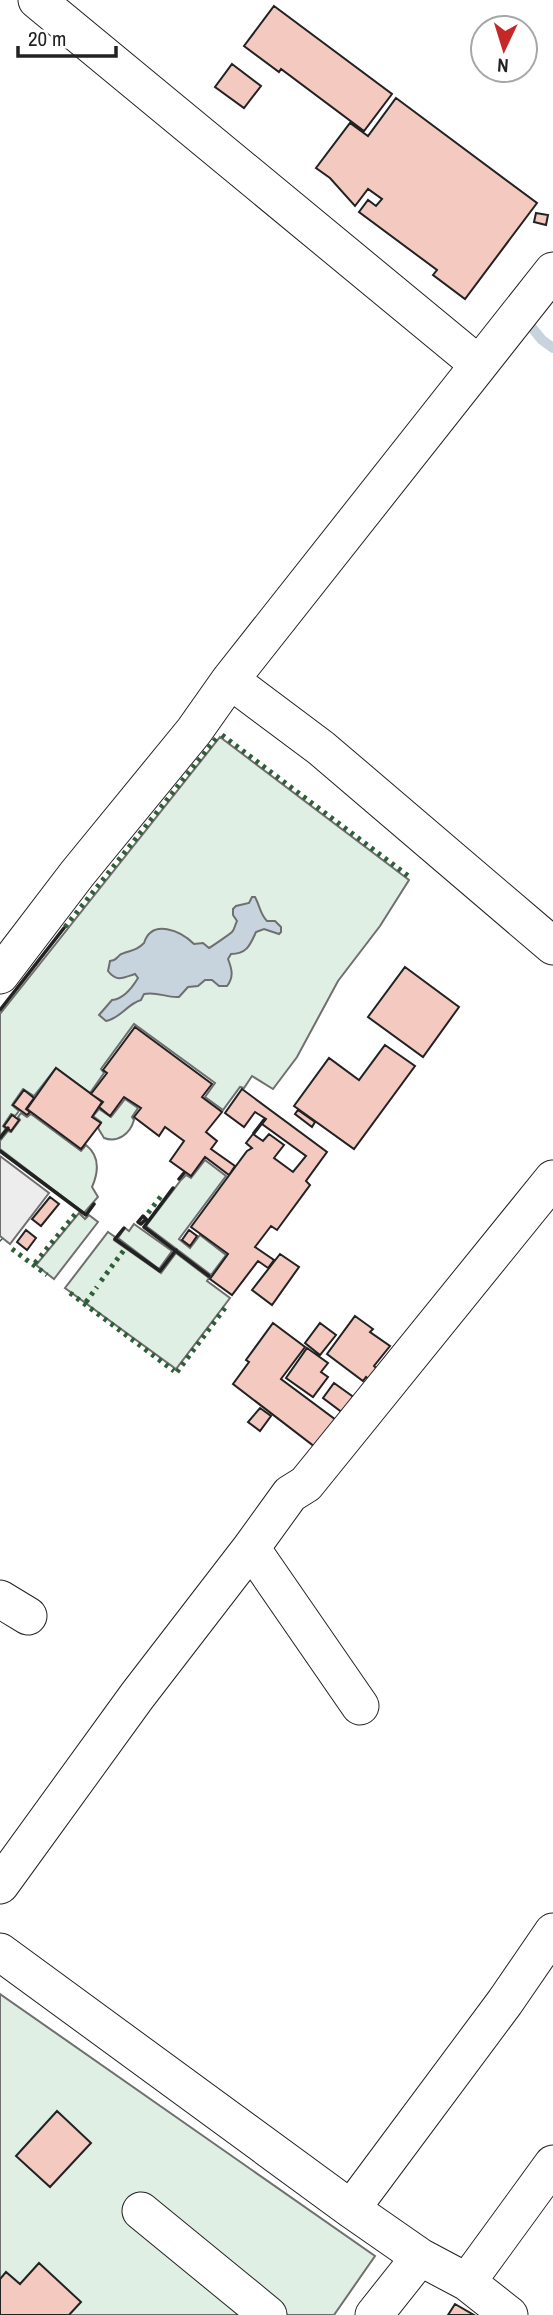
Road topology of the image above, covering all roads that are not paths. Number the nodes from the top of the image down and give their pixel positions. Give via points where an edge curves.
1 (37, 0) edge
2 (553, 271) edge
3 (478, 363) junction
4 (230, 680) junction
5 (553, 947) edge
6 (0, 975) edge
7 (553, 1180) edge
8 (251, 1548) junction
9 (360, 1706) dead end
10 (0, 1885) edge
11 (553, 1932) edge
12 (0, 1952) edge
13 (553, 2164) edge
14 (351, 2209) junction
15 (141, 2211) dead end
16 (420, 2257) junction
17 (467, 2282) junction
18 (268, 2315) edge
19 (374, 2315) edge
20 (509, 2315) edge

1 - 3 street
2 - 3 street
3 - 4 street
4 - 5 street via 321,748
4 - 6 street
7 - 8 street via 306,1484 289,1494
8 - 9 street
8 - 10 street
11 - 14 street
12 - 14 street
13 - 17 street
14 - 16 street
15 - 18 street
16 - 17 street
16 - 19 street
17 - 20 street

